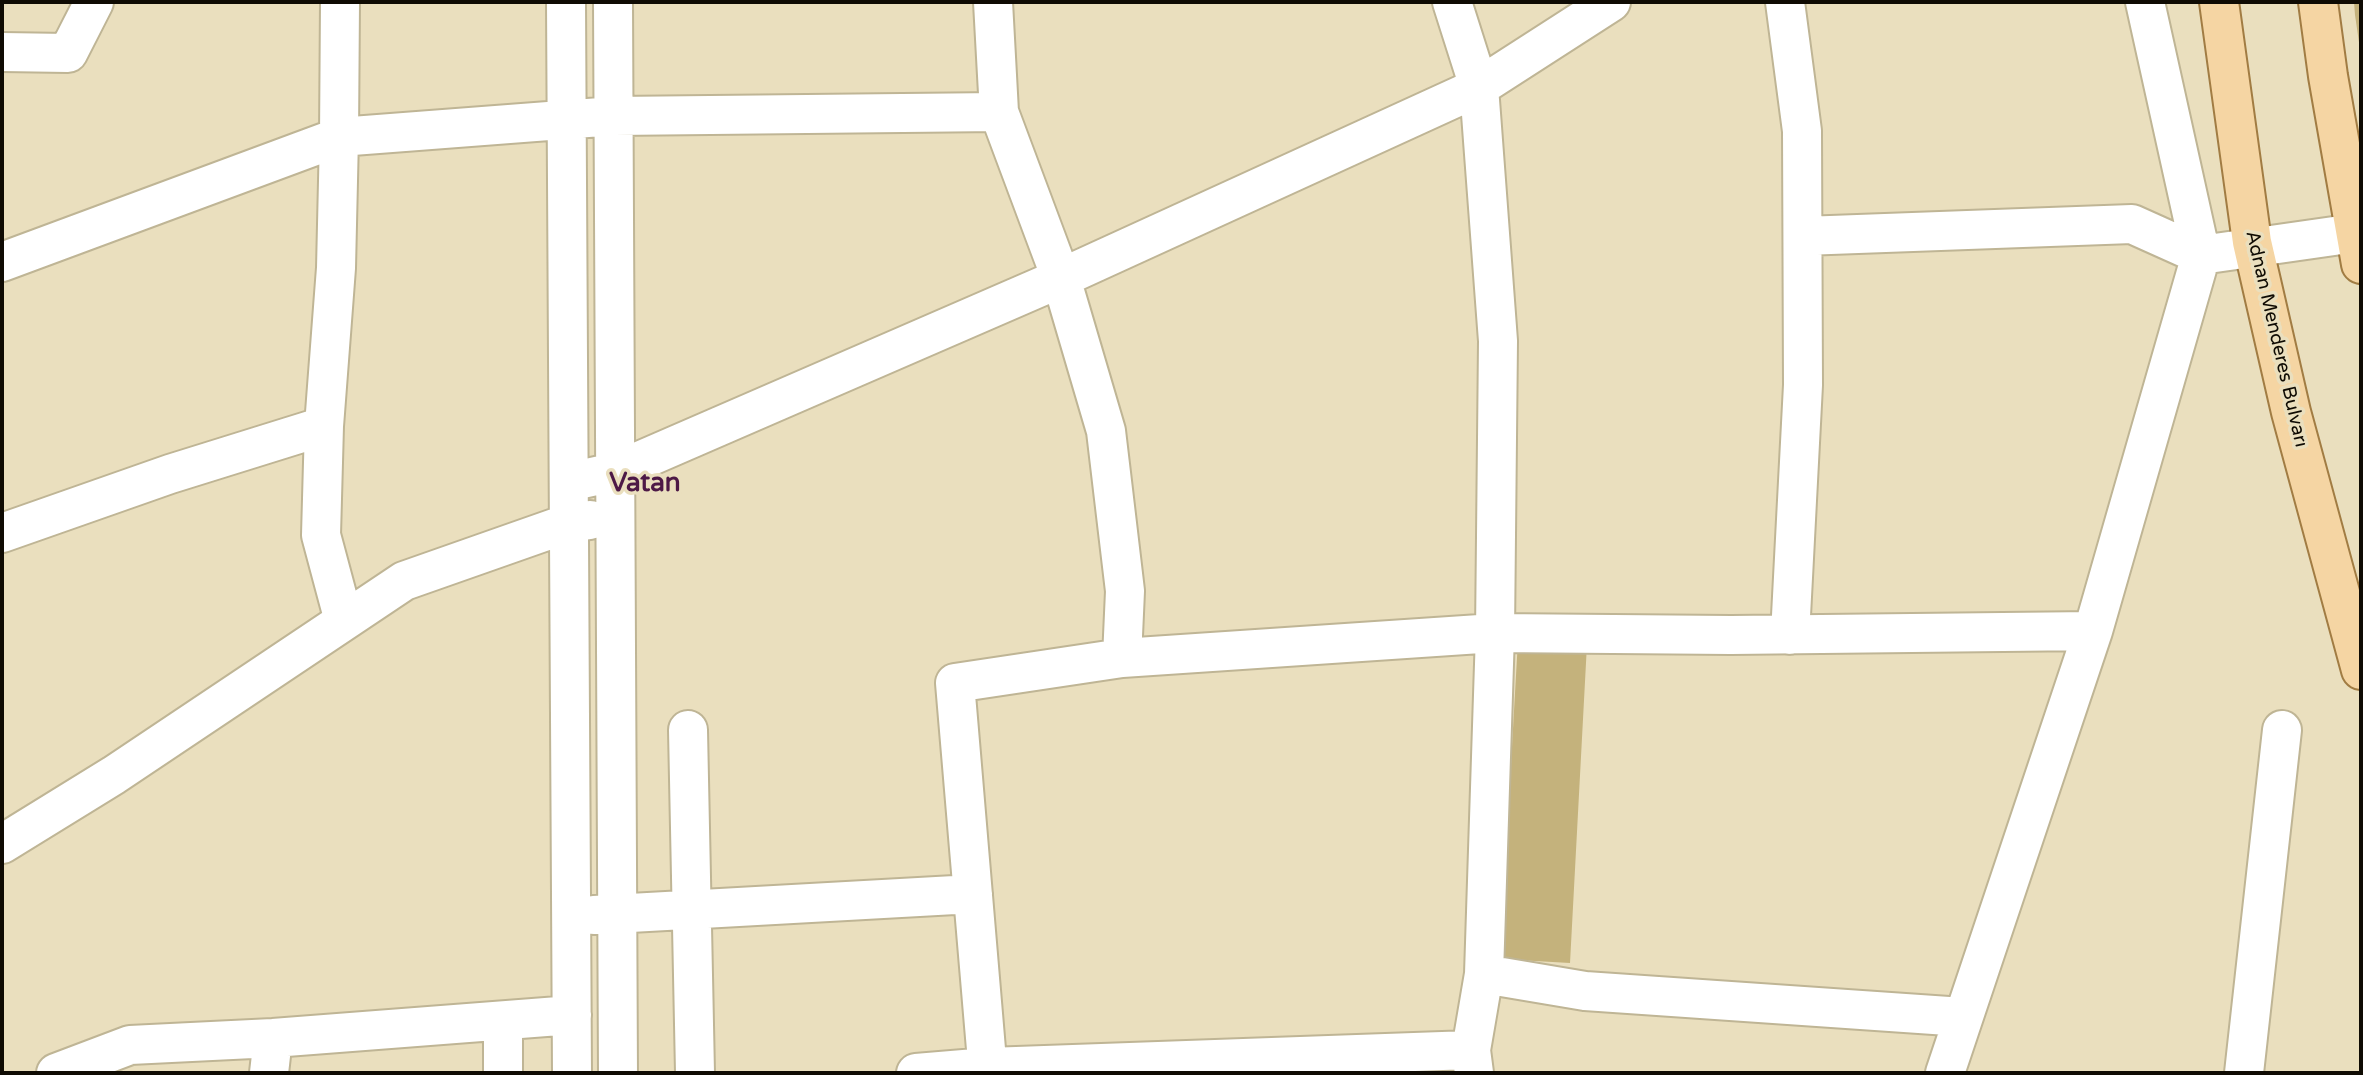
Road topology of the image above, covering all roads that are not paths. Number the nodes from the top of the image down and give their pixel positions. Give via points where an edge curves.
1 (94, 2) edge
2 (340, 2) edge
3 (566, 2) edge
4 (613, 2) edge
5 (993, 2) edge
6 (1452, 2) edge
7 (1611, 2) edge
8 (1785, 2) edge
9 (2145, 2) edge
10 (2219, 2) edge
11 (2318, 2) edge
12 (2, 52) edge
13 (1479, 87) junction
14 (999, 112) junction
15 (614, 116) junction
16 (566, 119) junction
17 (339, 137) junction
18 (1803, 236) junction
19 (2254, 247) junction
20 (2358, 248) edge
21 (2201, 255) junction
22 (2, 262) edge
23 (1061, 278) junction
24 (324, 426) junction
25 (614, 472) junction
26 (569, 482) junction
27 (615, 516) junction
28 (569, 523) junction
29 (2, 533) edge
30 (344, 621) junction
31 (2093, 631) junction
32 (1494, 633) junction
33 (1790, 635) junction
34 (1122, 658) junction
35 (2361, 670) edge
36 (688, 730) dead end
37 (2282, 730) dead end
38 (2, 844) edge
39 (973, 894) junction
40 (692, 910) junction
41 (618, 914) junction
42 (571, 916) junction
43 (1484, 974) junction
44 (572, 1015) junction
45 (1963, 1017) junction
46 (503, 1022) junction
47 (271, 1056) edge
48 (1472, 1062) edge
49 (988, 1070) edge
50 (56, 1073) edge
51 (503, 1073) edge
52 (572, 1073) edge
53 (618, 1073) edge
54 (695, 1073) edge
55 (916, 1073) edge
56 (1945, 1073) edge
57 (2244, 1073) edge

1 - 12 street via 68,54
2 - 17 street
3 - 16 street
4 - 15 street
5 - 14 street
6 - 13 street
7 - 13 street
8 - 18 street via 1802,131
9 - 21 street
10 - 19 main road, Adnan Menderes Bulvarı
11 - 20 main road
13 - 23 street
13 - 32 street via 1498,341
14 - 15 street
14 - 23 street
15 - 16 street
15 - 25 street
16 - 17 street
16 - 26 street
17 - 22 street
17 - 24 street via 337,268
18 - 21 street via 2132,224
18 - 33 street via 1803,385
19 - 20 street
19 - 21 street
19 - 35 main road, Adnan Menderes Bulvarı via 2291,412
21 - 31 street
23 - 25 street
23 - 34 street via 1106,431 1125,591
24 - 29 street
24 - 30 street via 321,535
25 - 26 street
25 - 27 street
26 - 28 street
27 - 28 street
27 - 41 street
28 - 30 street via 404,581
28 - 42 street
30 - 38 street
31 - 33 street
31 - 45 street
32 - 33 street
32 - 34 street
32 - 43 street
34 - 39 street via 955,683
36 - 40 street
37 - 57 street
39 - 40 street
39 - 49 street
40 - 41 street
40 - 54 street
41 - 42 street
41 - 53 street
42 - 44 street
43 - 45 street via 1585,991
43 - 48 street
44 - 46 street
44 - 52 street
45 - 56 street
46 - 47 street
46 - 51 street
47 - 50 street via 130,1045
48 - 49 street
49 - 55 street

